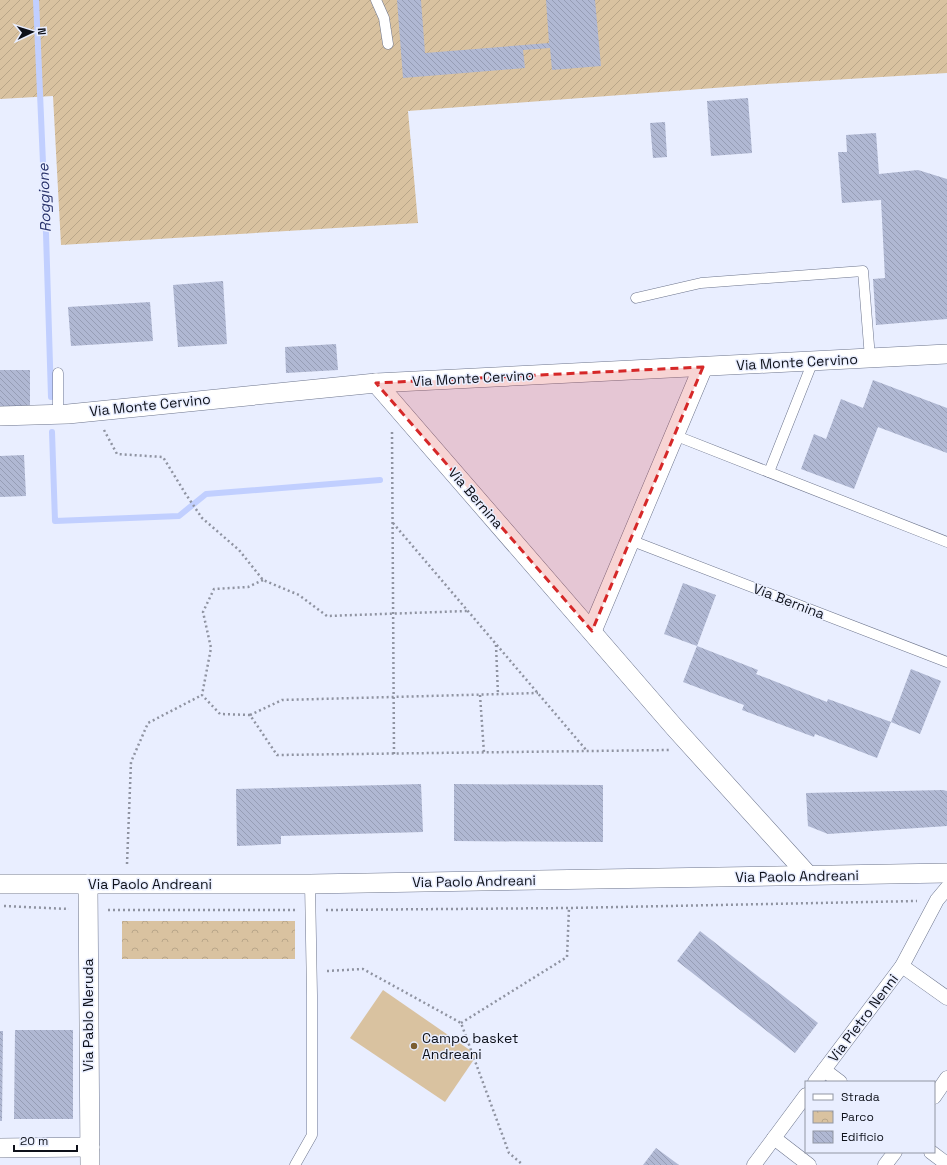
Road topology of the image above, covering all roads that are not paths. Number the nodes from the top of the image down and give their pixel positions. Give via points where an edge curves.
1 (376, 0) edge
2 (388, 44) dead end
3 (636, 298) dead end
4 (947, 354) edge
5 (870, 358) junction
6 (813, 361) junction
7 (703, 367) junction
8 (58, 373) dead end
9 (376, 383) junction
10 (58, 414) junction
11 (0, 416) edge
12 (674, 435) junction
13 (769, 472) junction
14 (630, 540) junction
15 (947, 542) edge
16 (592, 632) junction
17 (947, 662) edge
18 (947, 873) edge
19 (808, 875) junction
20 (0, 884) edge
21 (88, 884) junction
22 (310, 884) junction
23 (947, 888) edge
24 (902, 966) junction
25 (947, 998) edge
26 (824, 1070) junction
27 (947, 1078) edge
28 (816, 1081) edge
29 (839, 1081) edge
30 (805, 1096) edge
31 (935, 1096) edge
32 (774, 1138) junction
33 (0, 1148) edge
34 (894, 1153) edge
35 (932, 1153) edge
36 (90, 1156) edge
37 (947, 1164) edge
38 (295, 1165) edge
39 (754, 1165) edge
40 (809, 1165) edge
41 (885, 1165) edge

1 - 2 lane via 384,18
3 - 5 lane via 701,283 863,271
4 - 5 street, Via Monte Cervino
5 - 6 street, Via Monte Cervino
6 - 7 street, Via Monte Cervino
6 - 13 lane
7 - 9 street, Via Monte Cervino
7 - 12 street
8 - 10 lane
9 - 10 street, Via Monte Cervino
9 - 16 street, Via Bernina
10 - 11 street, Via Monte Cervino
12 - 13 lane
12 - 14 street
13 - 15 lane
14 - 16 street
14 - 17 lane, Via Bernina
16 - 19 street, Via Bernina
18 - 19 street, Via Paolo Andreani
19 - 22 street, Via Paolo Andreani
20 - 21 street, Via Paolo Andreani
21 - 22 street, Via Paolo Andreani
21 - 36 street, Via Pablo Neruda
22 - 38 lane via 312,1135
23 - 24 street, Via Pietro Nenni via 937,900
24 - 25 street, Via Pietro Nenni
24 - 26 street, Via Pietro Nenni
26 - 28 street, Via Pietro Nenni
26 - 29 street, Via Pietro Nenni
27 - 31 street
30 - 32 street
32 - 39 street
32 - 40 street
33 - 36 street, Via Pablo Neruda
34 - 41 street
35 - 37 street

